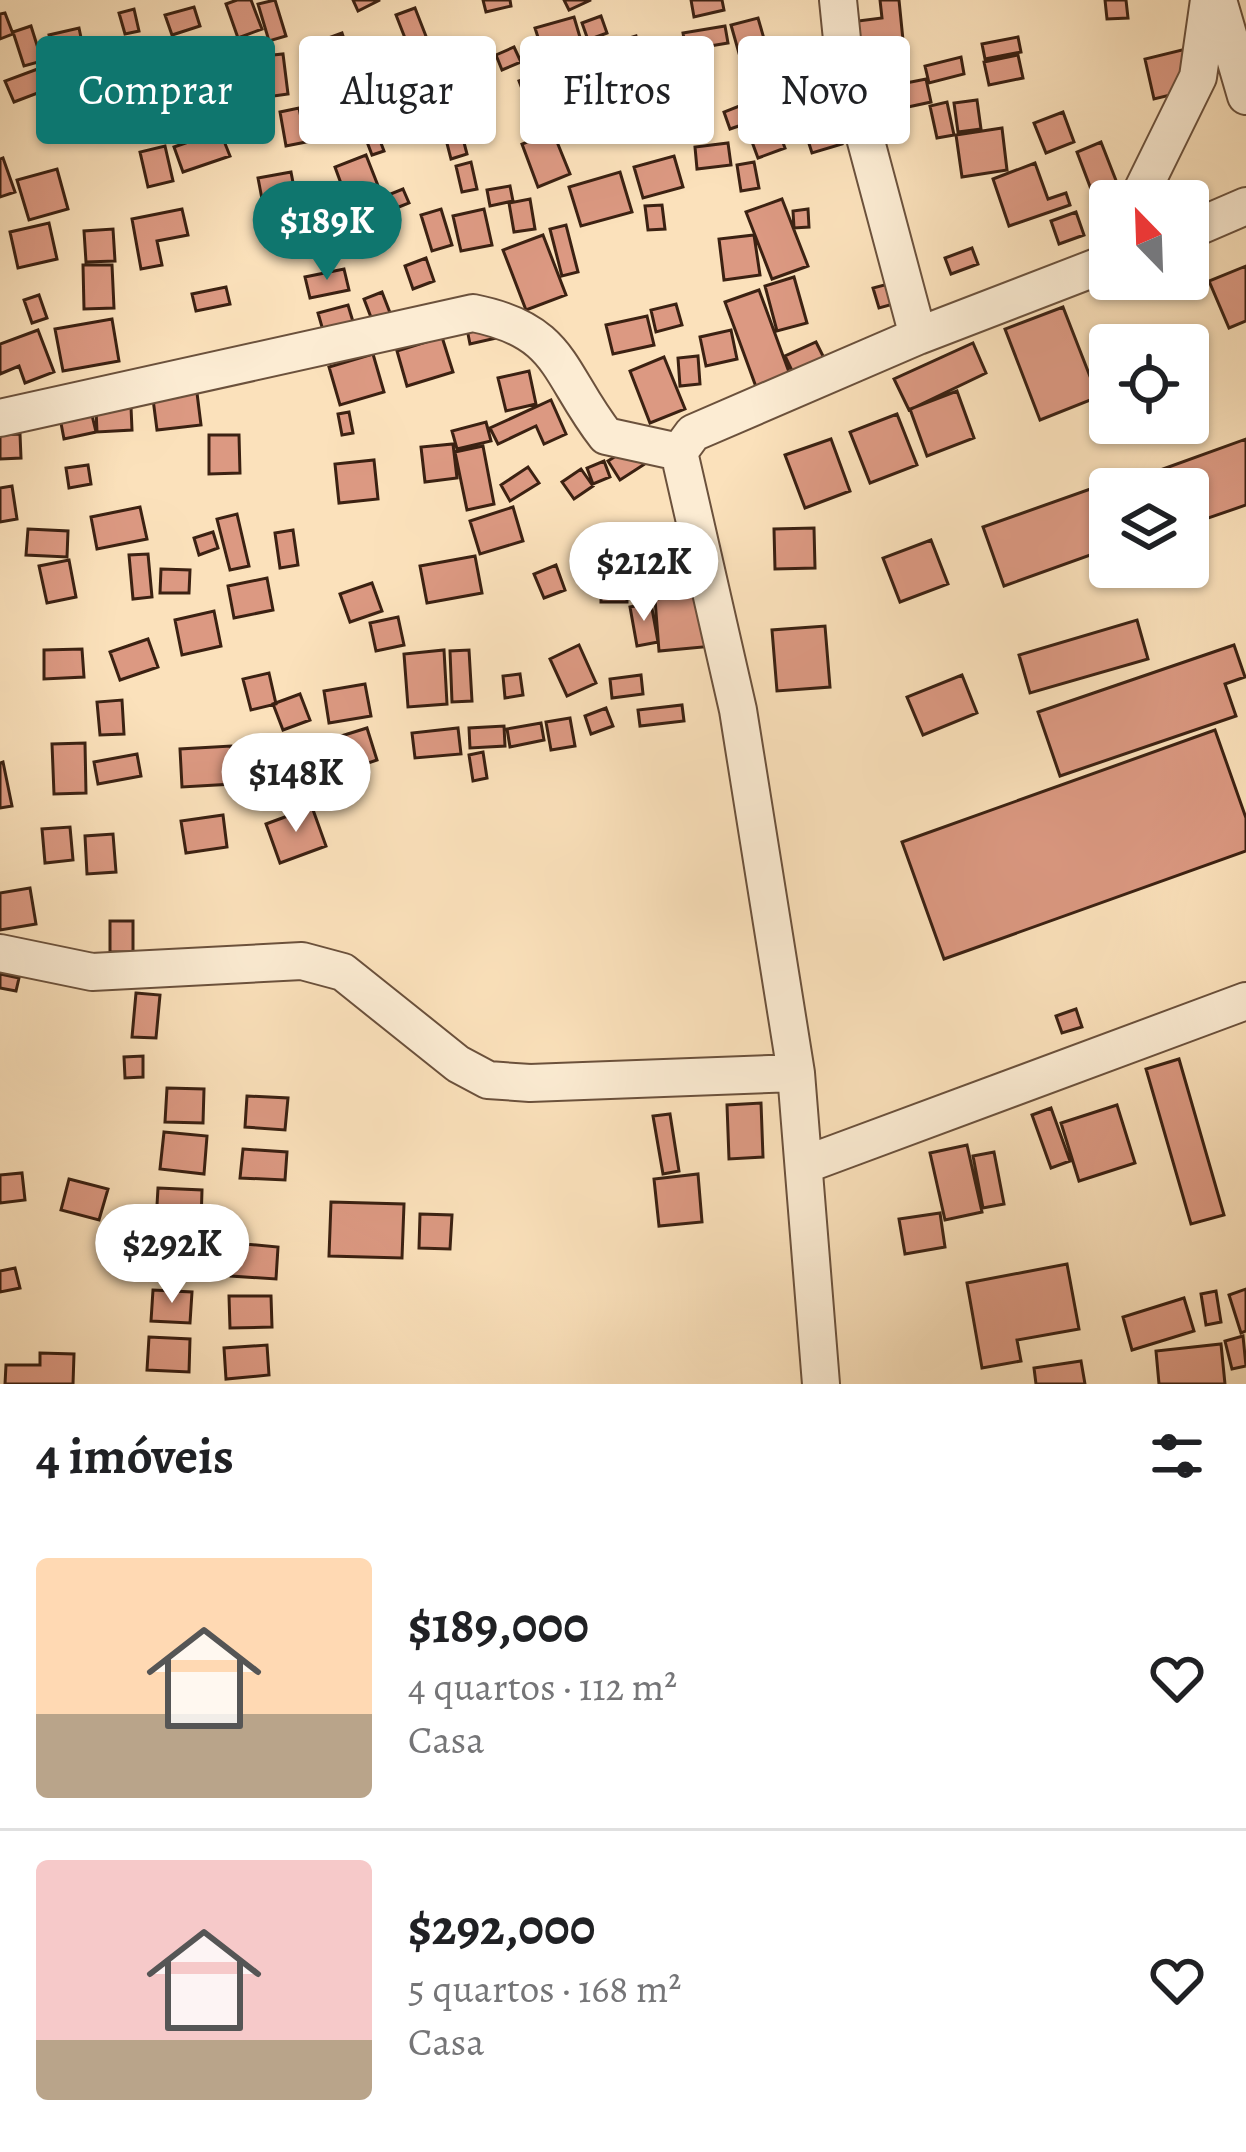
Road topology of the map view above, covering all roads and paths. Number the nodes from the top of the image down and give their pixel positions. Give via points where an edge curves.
1 (838, 0) edge
2 (1214, 0) edge
3 (1246, 95) edge
4 (1147, 180) edge
5 (1246, 206) edge
6 (1209, 222) edge
7 (1089, 265) edge
8 (917, 336) junction
9 (0, 418) edge
10 (679, 452) junction
11 (0, 953) edge
12 (1246, 1001) edge
13 (796, 1072) junction
14 (804, 1165) junction
15 (820, 1384) edge

1 - 8 street via 844,59
2 - 3 street
2 - 4 street via 1198,77
5 - 6 street
7 - 8 street
8 - 10 street via 693,433
9 - 10 street via 473,314 509,320 544,341 606,436
10 - 13 street via 738,710
11 - 13 street via 92,971 302,961 343,972 488,1080
12 - 14 street
13 - 14 street
14 - 15 street

